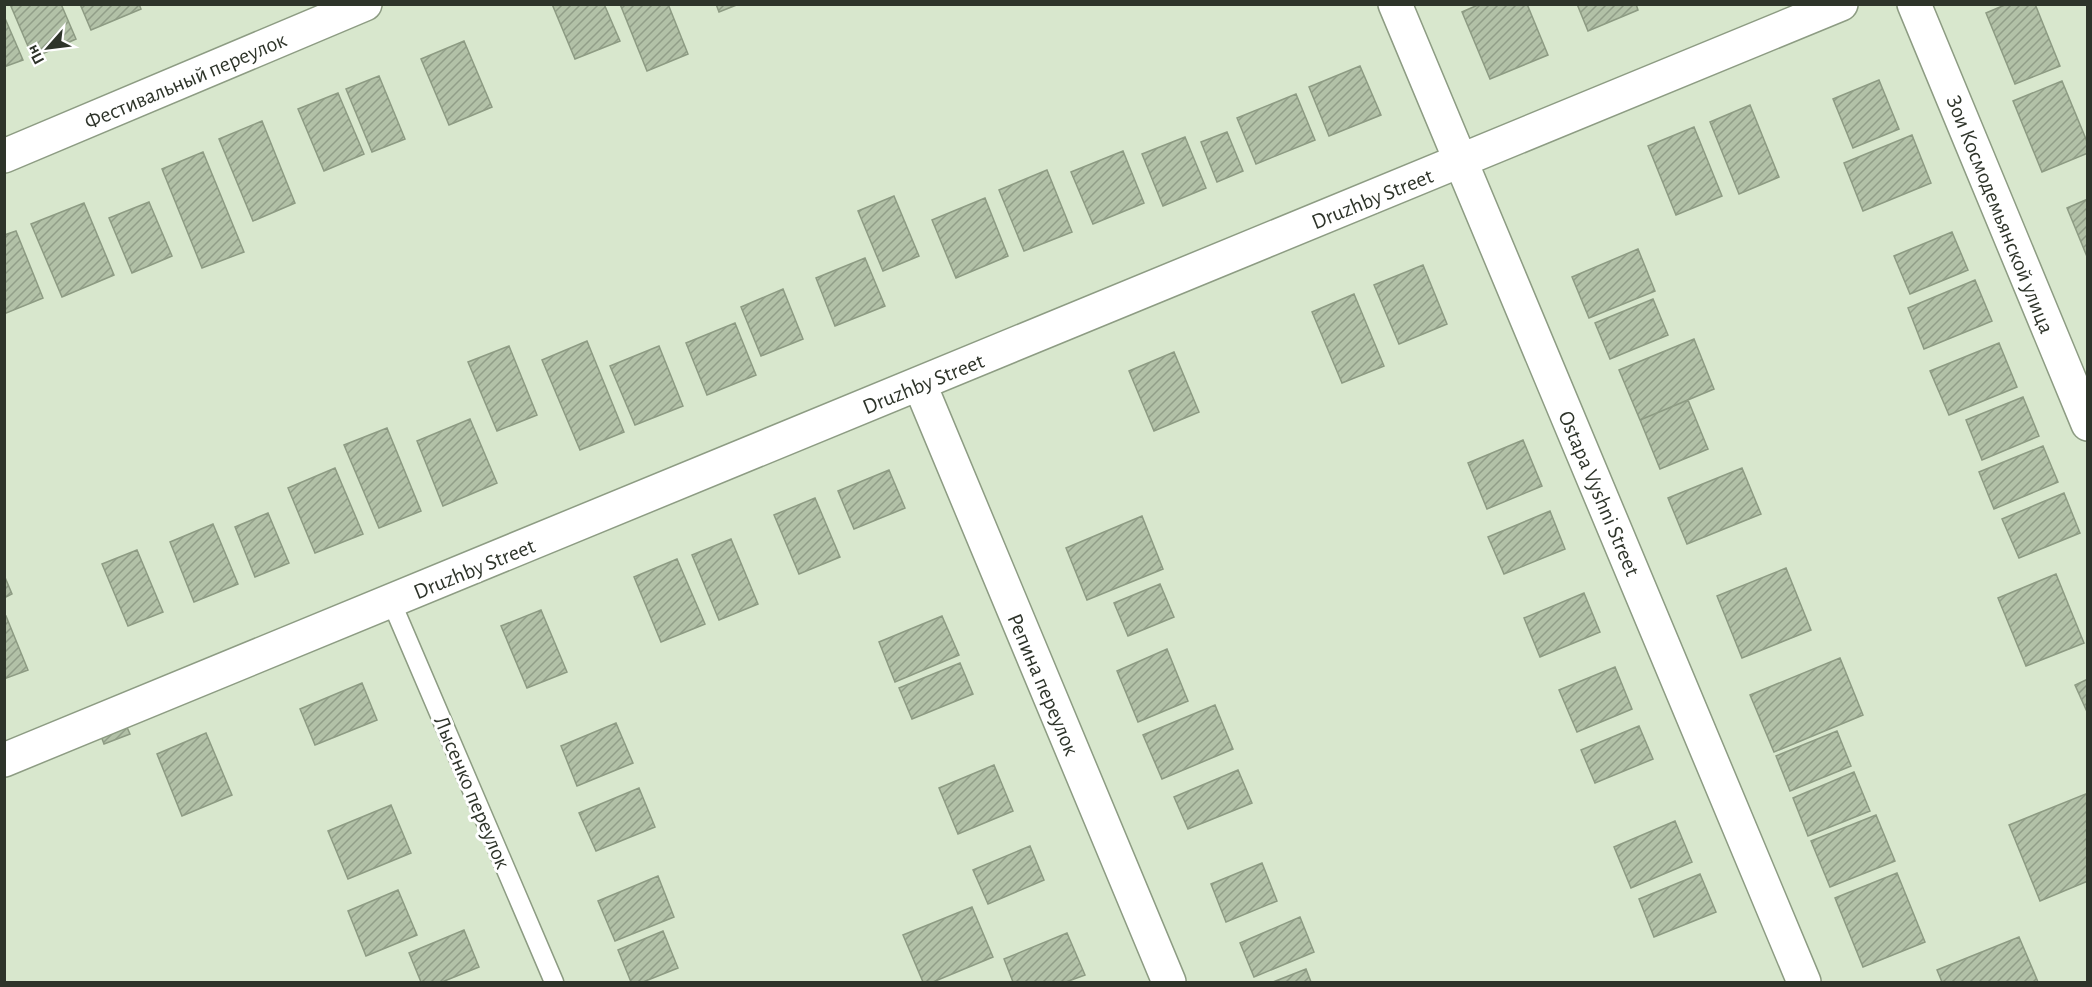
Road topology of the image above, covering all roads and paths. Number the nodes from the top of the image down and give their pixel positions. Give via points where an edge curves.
1 (365, 4) edge
2 (1395, 4) edge
3 (1841, 4) edge
4 (1914, 4) edge
5 (4, 156) edge
6 (1461, 161) junction
7 (920, 385) junction
8 (2088, 424) edge
9 (391, 601) junction
10 (4, 760) edge
11 (554, 982) edge
12 (1169, 982) edge
13 (1804, 982) edge

1 - 5 street, Фестивальный переулок
2 - 6 street, Ostapa Vyshni Street
3 - 6 street, Druzhby Street
4 - 8 street, Зои Космодемьянской улица
6 - 7 street, Druzhby Street
6 - 13 street, Ostapa Vyshni Street
7 - 9 street, Druzhby Street
7 - 12 street, Репина переулок
9 - 10 street, Druzhby Street
9 - 11 lane, Лысенко переулок

